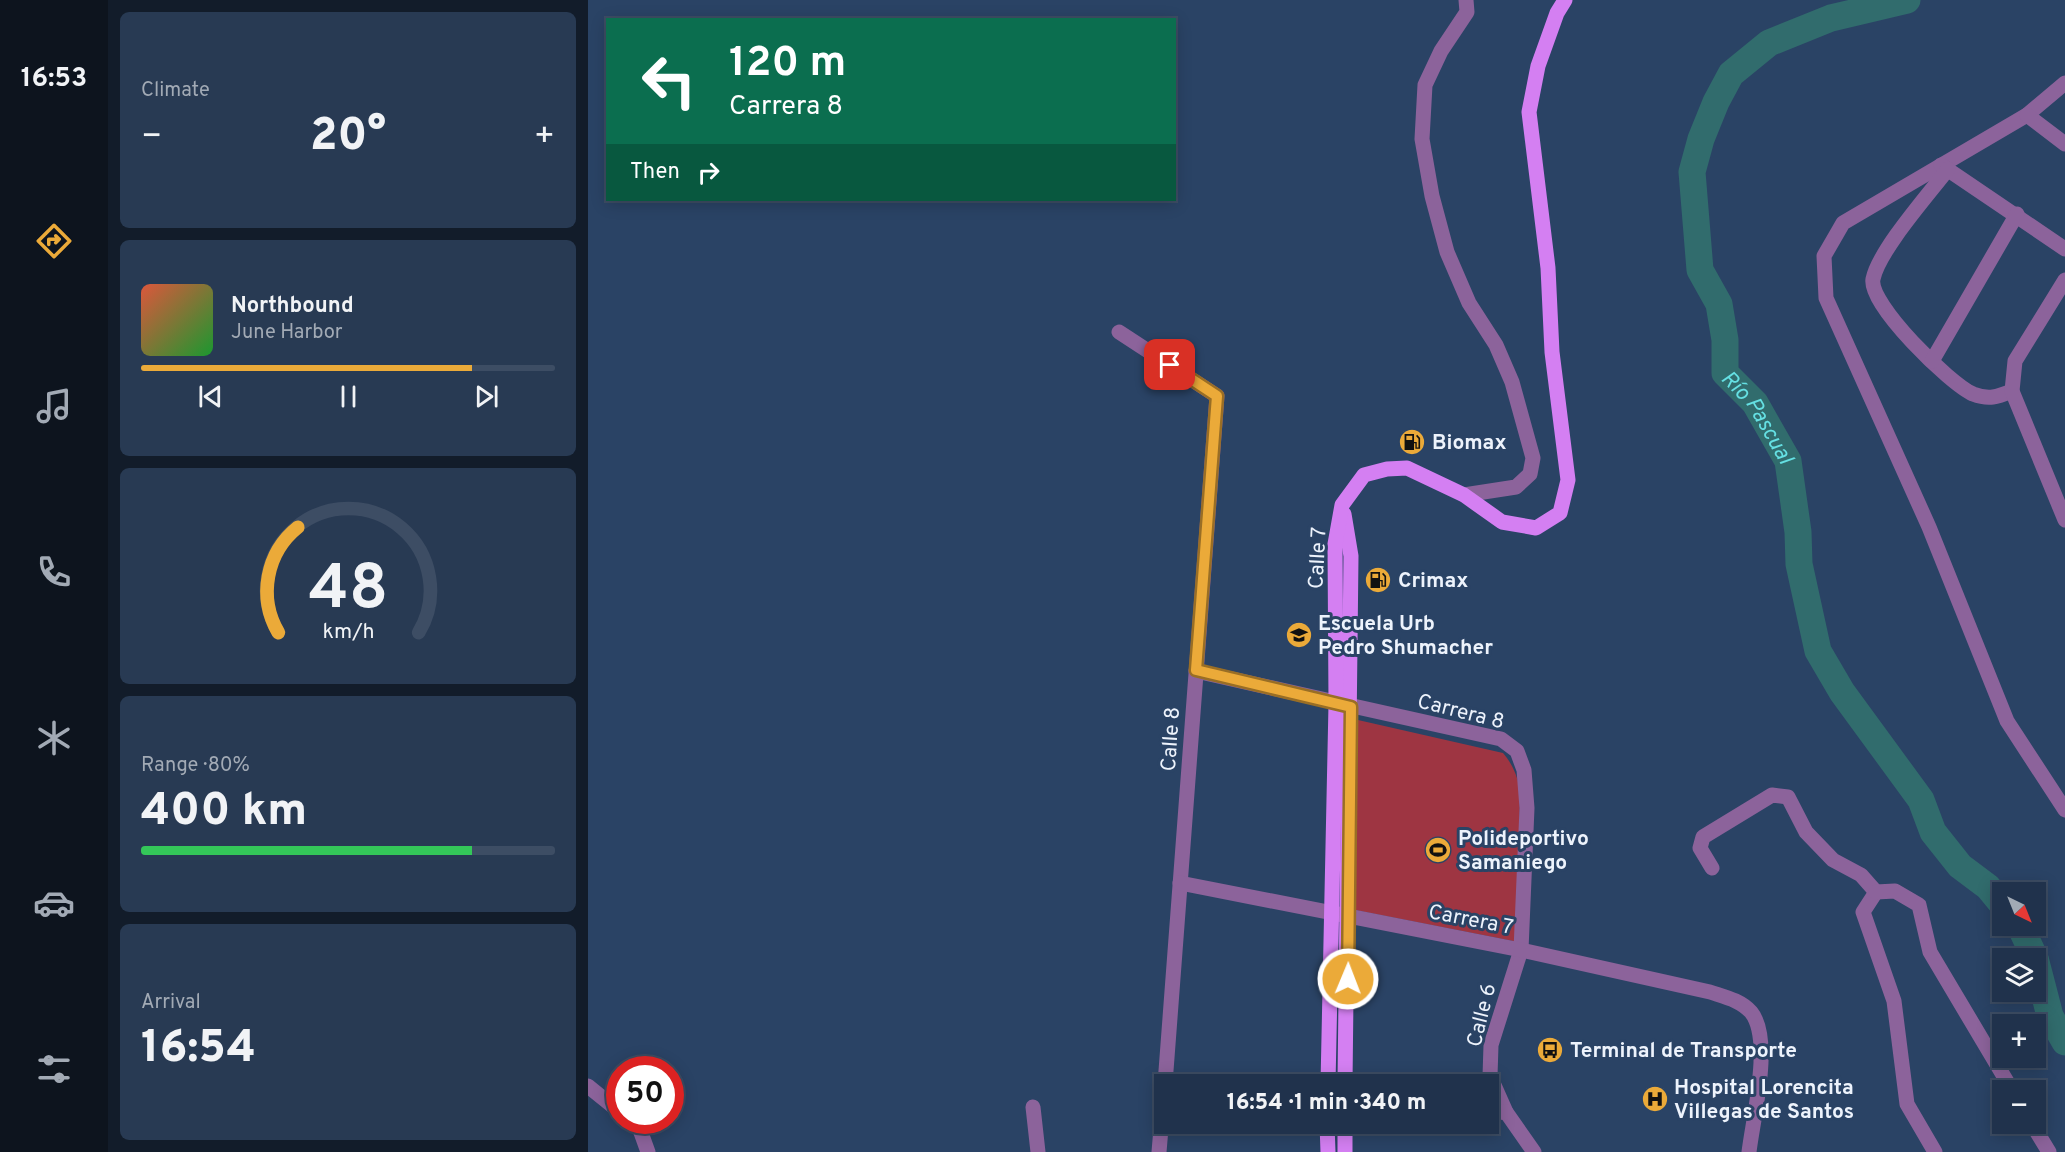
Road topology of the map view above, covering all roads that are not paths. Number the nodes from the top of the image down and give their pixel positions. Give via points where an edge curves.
1 (1466, 0) edge
2 (1561, 6) edge
3 (2065, 83) edge
4 (2027, 115) junction
5 (2065, 144) edge
6 (1944, 167) junction
7 (2017, 214) junction
8 (2065, 249) edge
9 (2065, 280) edge
10 (1119, 332) dead end
11 (1932, 361) junction
12 (2012, 391) junction
13 (1464, 495) junction
14 (2065, 520) edge
15 (1196, 670) junction
16 (1343, 706) junction
17 (2059, 786) edge
18 (2065, 810) edge
19 (1712, 868) dead end
20 (1180, 883) junction
21 (1876, 892) junction
22 (1331, 913) junction
23 (1349, 916) junction
24 (1521, 950) junction
25 (1166, 1074) edge
26 (1328, 1074) edge
27 (1346, 1074) edge
28 (2006, 1080) edge
29 (588, 1086) edge
30 (606, 1101) edge
31 (1033, 1107) dead end
32 (1499, 1112) edge
33 (1506, 1112) junction
34 (642, 1134) edge
35 (1162, 1134) edge
36 (1327, 1134) edge
37 (1345, 1134) edge
38 (2038, 1134) edge
39 (648, 1152) edge
40 (1038, 1152) edge
41 (1160, 1152) edge
42 (1328, 1152) edge
43 (1345, 1152) edge
44 (1534, 1152) edge
45 (1749, 1152) edge
46 (1935, 1152) edge
47 (2049, 1152) edge

1 - 13 street via 1467,12 1441,51 1425,85 1422,139 1447,252 1469,303 1496,345 1512,382 1533,458 1530,474 1516,487
2 - 13 main road via 1538,66 1529,112 1568,480 1560,513 1536,528 1502,522
3 - 4 street
4 - 5 street
4 - 6 street
6 - 7 street
6 - 11 street via 1885,253 1873,278 1873,288 1885,309
6 - 17 street via 1843,223 1824,256 1826,298 1929,527 2007,721
7 - 8 street
7 - 11 street
9 - 12 street via 2015,361
10 - 15 street, Calle 8 via 1217,396
11 - 12 street via 1971,393 1993,399
12 - 14 street
13 - 16 main road, Calle 7 via 1407,468 1387,469 1364,475 1342,505 1335,544
15 - 16 street, Carrera 8
15 - 20 street, Calle 8
16 - 22 main road, Calle 7
16 - 23 main road, Calle 7
16 - 24 street, Carrera 8 via 1501,739 1517,751 1524,770 1527,808
17 - 18 street
19 - 21 street via 1700,848 1703,837 1757,801 1772,795 1788,797 1806,832 1833,860 1861,875
20 - 22 street, Carrera 7
20 - 25 street, Calle 8
21 - 28 street via 1895,891 1919,905 1930,952
21 - 46 street via 1863,912 1894,1001 1907,1104
22 - 23 street, Carrera 7
22 - 26 main road, Calle 7
23 - 24 street, Carrera 7
23 - 27 main road, Calle 7
24 - 33 street, Calle 6 via 1491,1045 1490,1076
24 - 45 street, Carrera 7 via 1710,992 1750,1011 1762,1043
29 - 30 street
31 - 40 street
32 - 33 street
33 - 44 street, Calle 6
34 - 39 street
35 - 41 street
36 - 42 main road
37 - 43 main road
38 - 47 street

